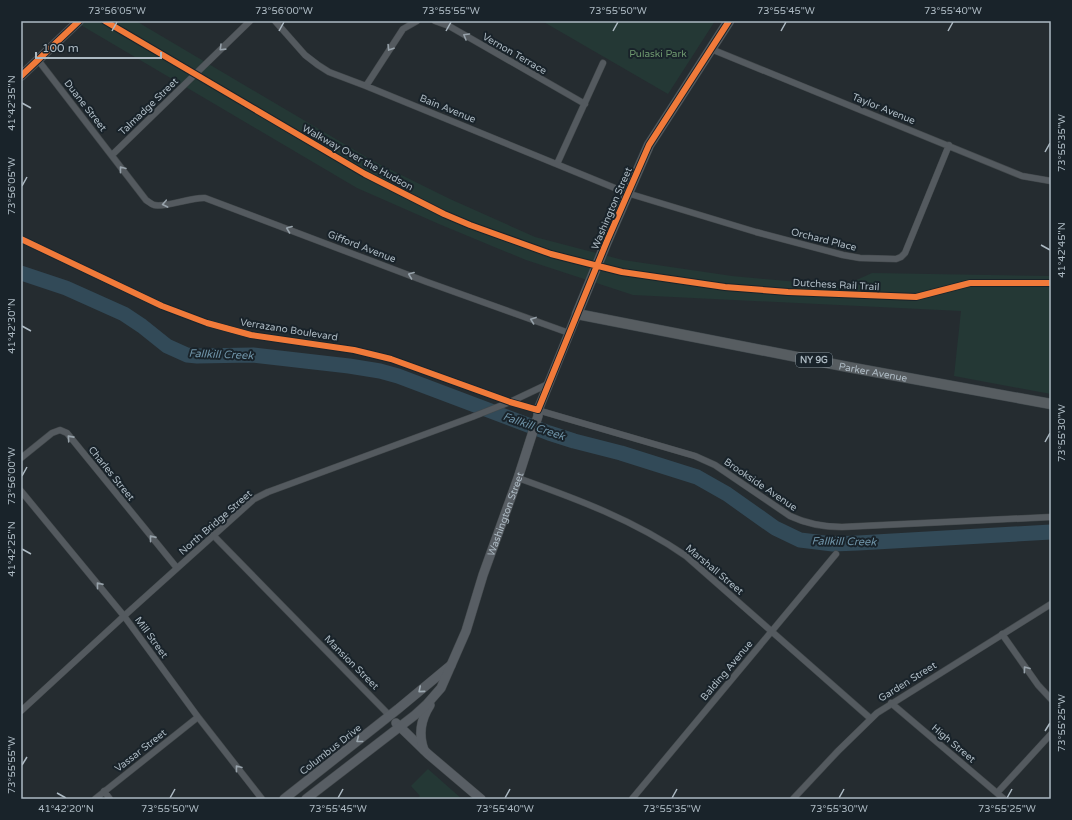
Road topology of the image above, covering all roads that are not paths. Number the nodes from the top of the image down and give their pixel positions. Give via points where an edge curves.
1 (78, 21) edge
2 (250, 21) edge
3 (275, 21) edge
4 (417, 21) edge
5 (435, 21) edge
6 (729, 21) edge
7 (711, 49) junction
8 (38, 60) junction
9 (603, 63) dead end
10 (21, 76) edge
11 (366, 86) junction
12 (585, 104) junction
13 (949, 145) junction
14 (112, 155) junction
15 (557, 164) junction
16 (1051, 181) edge
17 (627, 193) junction
18 (146, 200) joint
19 (21, 239) edge
20 (577, 314) junction
21 (569, 333) junction
22 (548, 384) junction
23 (509, 403) junction
24 (1051, 404) edge
25 (538, 413) junction
26 (21, 458) edge
27 (518, 478) junction
28 (21, 490) edge
29 (1051, 517) edge
30 (213, 535) junction
31 (836, 554) dead end
32 (177, 568) junction
33 (1051, 604) edge
34 (124, 616) junction
35 (772, 632) junction
36 (1002, 634) junction
37 (451, 665) junction
38 (438, 692) junction
39 (1051, 699) edge
40 (891, 703) junction
41 (21, 711) edge
42 (390, 716) junction
43 (198, 717) junction
44 (870, 718) junction
45 (399, 726) junction
46 (1051, 734) edge
47 (424, 751) junction
48 (104, 791) junction
49 (997, 793) junction
50 (95, 799) edge
51 (110, 799) edge
52 (262, 799) edge
53 (284, 799) edge
54 (306, 799) edge
55 (481, 799) edge
56 (632, 799) edge
57 (794, 799) edge
58 (1004, 799) edge

1 - 8 street
2 -> 14 street, Talmadge Street
3 - 11 street, Bain Avenue via 305,55 318,65 329,72
4 -> 11 street via 403,29
12 -> 5 street, Vernon Terrace via 449,26
6 - 7 main road, Washington Street
7 - 13 street, Taylor Avenue
7 - 17 main road, Washington Street via 649,145
8 - 10 street
8 - 14 street, Duane Street
9 - 12 street
11 - 15 street, Bain Avenue
12 - 15 street
13 - 16 street, Taylor Avenue via 1022,176
13 - 17 street, Orchard Place via 905,253 896,259 843,255
18 -> 14 street, Duane Street
15 - 17 street, Bain Avenue
17 - 20 main road, Washington Street
21 -> 18 street, Gifford Avenue via 205,198 197,197 159,205 153,205
19 - 23 street, Verrazano Boulevard via 162,306 207,324 251,335 354,350 391,359
20 - 21 street, Washington Street
20 - 24 main road, Parker Avenue / NY 9G
21 - 22 street, Washington Street
22 - 23 street, North Bridge Street
22 - 25 street, Washington Street
23 - 25 street, Verrazano Boulevard
23 - 30 street, North Bridge Street via 268,492 254,499
25 - 27 street, Washington Street
25 - 29 street, Brookside Avenue via 705,460 777,509 802,522 816,525 842,527
32 -> 26 street, Charles Street via 67,433 60,430 52,433
27 - 35 street, Marshall Street via 620,518 668,544 686,556
27 - 37 street, Washington Street via 466,630
34 -> 28 street, Mill Street
30 - 32 street, North Bridge Street
30 - 42 street, Mansion Street
31 - 35 street, Balding Avenue
32 - 34 street, North Bridge Street
33 - 36 street, Garden Street
34 - 41 street, North Bridge Street
34 - 43 street, Mill Street
35 - 44 street, Marshall Street
35 - 56 street, Balding Avenue
39 -> 36 street
36 - 40 street, Garden Street
37 - 38 street, Washington Street
37 -> 42 street, Washington Street
38 - 45 street, Washington Street
38 - 47 street via 422,724 421,738
40 - 44 street, Garden Street
40 - 49 street, High Street
42 - 45 street, Mansion Street
42 -> 53 street, Columbus Drive
43 - 48 street, Vassar Street
52 -> 43 street, Mill Street
44 - 57 street, Garden Street
45 - 47 street, Mansion Street
45 - 54 street
46 - 49 street
47 - 55 street, Mansion Street
48 - 50 street, Vassar Street
48 - 51 street
49 - 58 street, High Street

